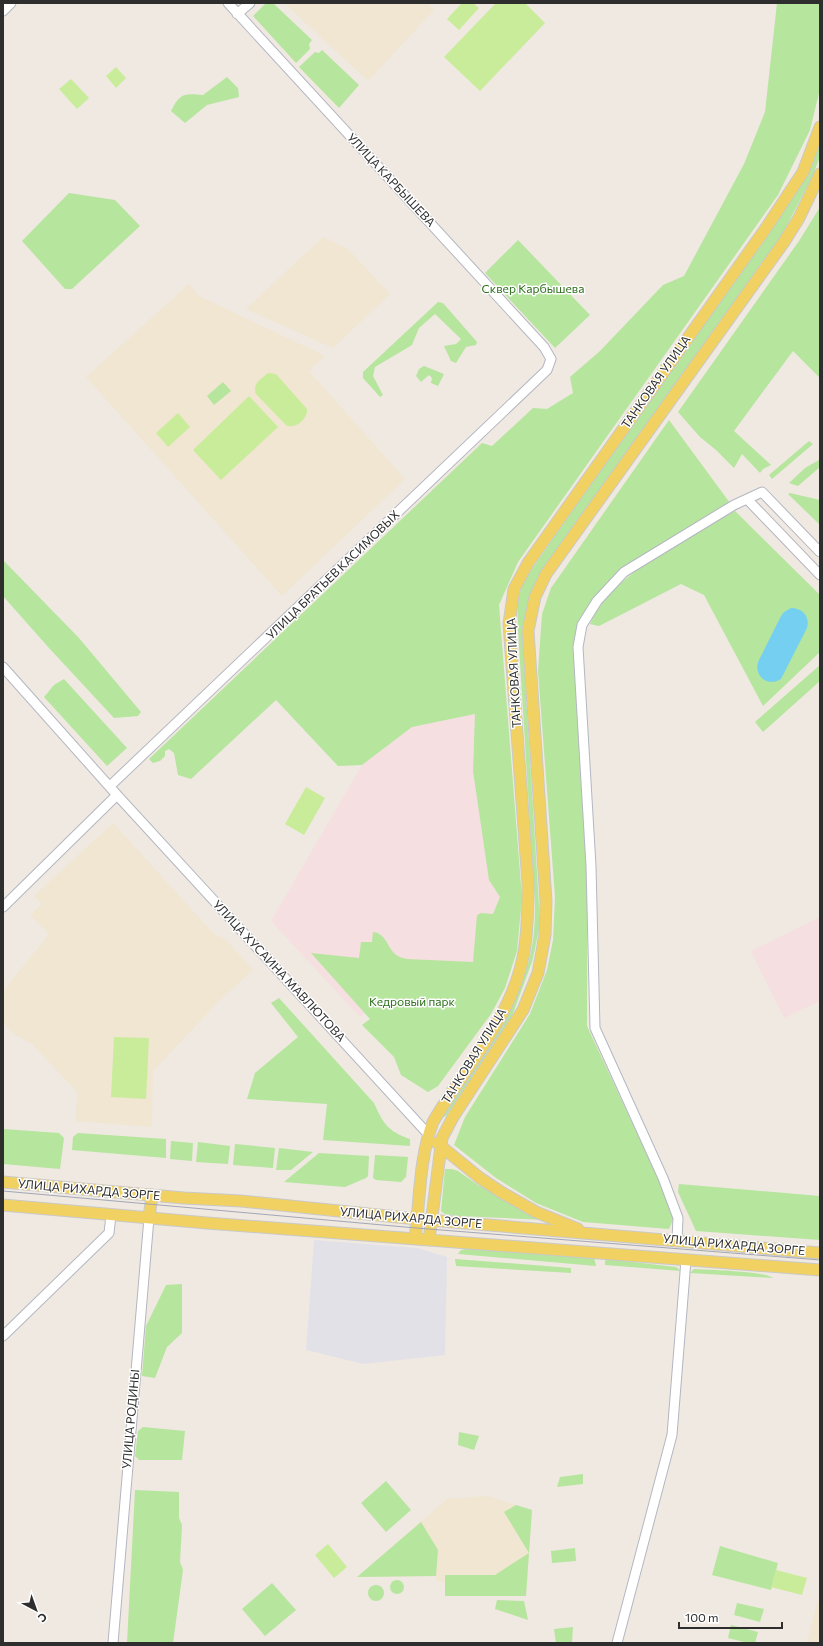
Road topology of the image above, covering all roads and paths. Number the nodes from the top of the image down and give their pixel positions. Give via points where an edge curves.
1 (228, 3) edge
2 (250, 3) edge
3 (238, 14) junction
4 (820, 127) edge
5 (820, 174) edge
6 (550, 359) joint
7 (746, 499) junction
8 (820, 552) edge
9 (820, 575) edge
10 (3, 667) edge
11 (110, 786) junction
12 (117, 795) junction
13 (3, 907) edge
14 (428, 1134) junction
15 (440, 1147) junction
16 (3, 1182) edge
17 (152, 1195) junction
18 (3, 1205) edge
19 (111, 1215) junction
20 (149, 1218) junction
21 (417, 1219) junction
22 (431, 1220) junction
23 (588, 1233) junction
24 (415, 1238) junction
25 (429, 1240) junction
26 (677, 1240) junction
27 (820, 1252) edge
28 (686, 1260) junction
29 (820, 1270) edge
30 (3, 1336) edge
31 (113, 1643) edge
32 (617, 1643) edge

1 - 3 street, УЛИЦА КАРБЫШЕВА
2 - 3 street
3 - 6 street, УЛИЦА КАРБЫШЕВА via 544,347
4 - 14 main road, ТАНКОВАЯ УЛИЦА via 803,172 766,228 528,562 514,589 509,624 528,882 528,920 524,953 512,992 499,1020 443,1105
5 - 15 main road, ТАНКОВАЯ УЛИЦА via 799,218 784,242 546,574 535,596 528,631 546,901 545,935 538,973 523,1010 450,1122
6 - 11 street, УЛИЦА БРАТЬЕВ КАСИМОВЫХ via 547,370
7 - 8 street via 762,492
7 - 9 street
7 - 26 street via 624,572 597,601 582,625 578,647 591,866 595,1028 663,1178 678,1218
10 - 11 street, УЛИЦА ХУСАИНА МАВЛЮТОВА
11 - 12 street, УЛИЦА ХУСАИНА МАВЛЮТОВА
12 - 13 street
12 - 14 street, УЛИЦА ХУСАИНА МАВЛЮТОВА
14 - 15 main road, УЛИЦА ХУСАИНА МАВЛЮТОВА
14 - 21 main road, ТАНКОВАЯ УЛИЦА
15 - 22 main road, ТАНКОВАЯ УЛИЦА
15 - 23 main road, УЛИЦА ХУСАИНА МАВЛЮТОВА via 501,1192 536,1212
16 - 17 main road, УЛИЦА РИХАРДА ЗОРГЕ
17 - 20 main road, УЛИЦА РОДИНЫ
17 - 21 main road, УЛИЦА РИХАРДА ЗОРГЕ via 241,1201
18 - 19 main road, УЛИЦА РИХАРДА ЗОРГЕ
19 - 20 main road, УЛИЦА РИХАРДА ЗОРГЕ
19 - 30 street via 109,1233
20 - 24 main road, УЛИЦА РИХАРДА ЗОРГЕ
20 - 31 street, УЛИЦА РОДИНЫ
21 - 22 main road, УЛИЦА РИХАРДА ЗОРГЕ
21 - 24 main road, ТАНКОВАЯ УЛИЦА
22 - 23 main road, УЛИЦА РИХАРДА ЗОРГЕ
22 - 25 main road, ТАНКОВАЯ УЛИЦА
23 - 26 main road, УЛИЦА РИХАРДА ЗОРГЕ
24 - 25 main road, УЛИЦА РИХАРДА ЗОРГЕ
25 - 28 main road, УЛИЦА РИХАРДА ЗОРГЕ
26 - 27 main road, УЛИЦА РИХАРДА ЗОРГЕ
28 - 29 main road, УЛИЦА РИХАРДА ЗОРГЕ
28 - 32 street via 672,1435

